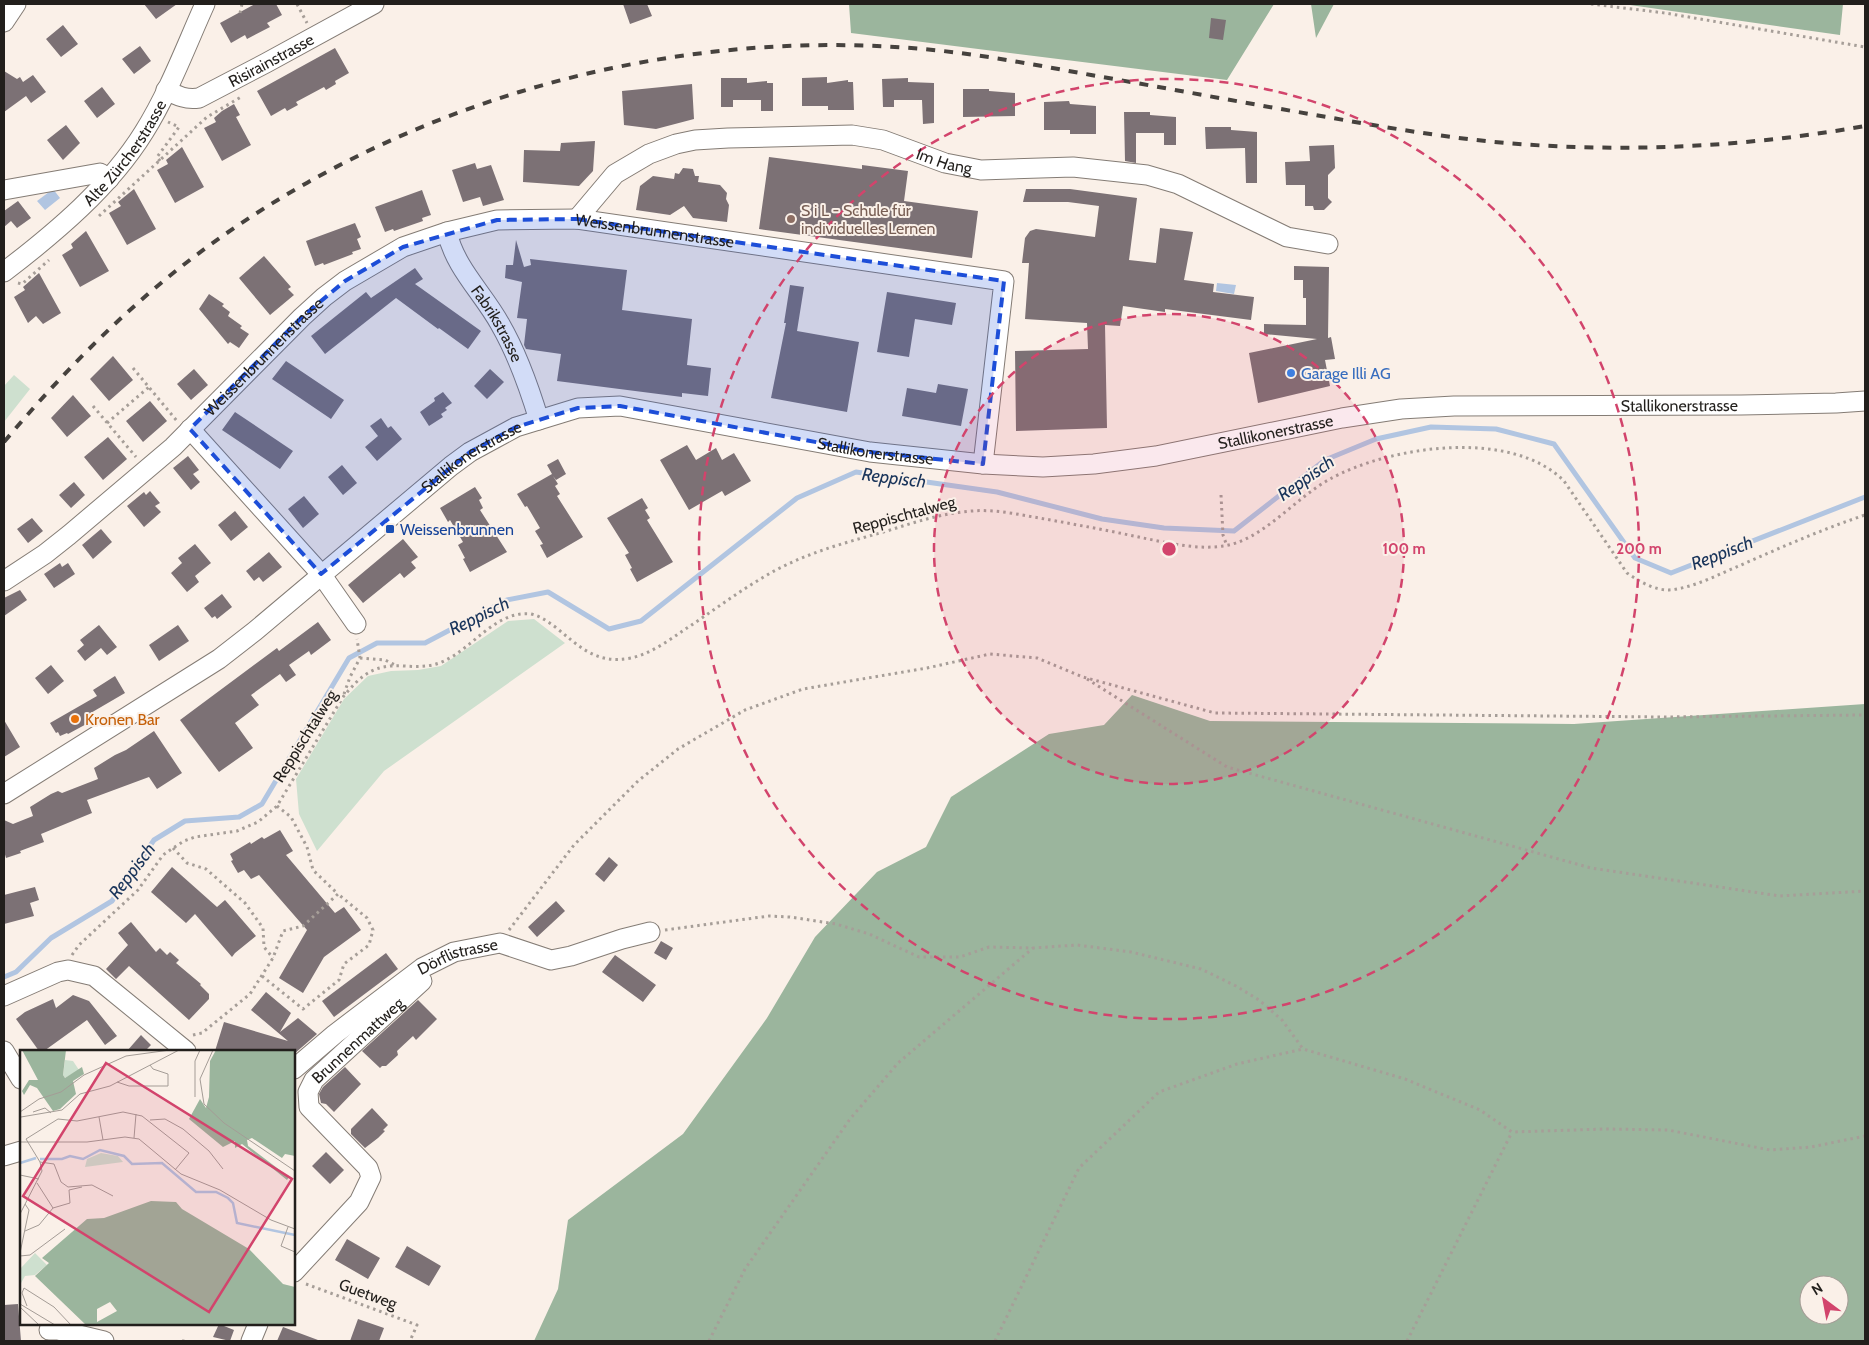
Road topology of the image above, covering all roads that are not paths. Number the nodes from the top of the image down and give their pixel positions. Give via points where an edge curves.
1 (16, 4) edge
2 (205, 4) edge
3 (374, 4) edge
4 (4, 22) edge
5 (166, 90) junction
6 (109, 179) junction
7 (4, 190) edge
8 (577, 219) junction
9 (447, 232) junction
10 (1328, 244) dead end
11 (4, 272) edge
12 (1865, 401) edge
13 (538, 420) junction
14 (189, 431) junction
15 (983, 464) junction
16 (321, 574) junction
17 (4, 580) edge
18 (356, 628) road end
19 (4, 794) edge
20 (650, 932) road end
21 (424, 979) dead end
22 (4, 996) edge
23 (180, 1046) edge
24 (4, 1051) edge
25 (295, 1068) edge
26 (20, 1077) edge
27 (20, 1152) edge
28 (4, 1156) edge
29 (299, 1278) edge
30 (258, 1325) edge
31 (49, 1332) edge
32 (104, 1341) edge
33 (251, 1341) edge

1 - 4 street
2 - 5 street, Alte Zürcherstrasse
3 - 5 street, Risirainstrasse via 199,98 190,100
5 - 6 street, Alte Zürcherstrasse via 144,132
6 - 7 street via 100,172
6 - 11 street, Alte Zürcherstrasse via 35,248
8 - 9 street, Weissenbrunnenstrasse via 497,220
8 - 10 street, Im Hang via 615,174 649,154 676,144 728,138 852,135 883,140 946,163 981,170 1073,167 1147,175 1178,184 1287,237
8 - 15 street, Weissenbrunnenstrasse via 1004,281
9 - 13 street, Fabrikstrasse via 452,251 500,323 524,373
9 - 14 street, Weissenbrunnenstrasse via 403,247 324,297
12 - 15 street, Stallikonerstrasse via 1741,405 1486,405 1401,409 1156,456 1042,467
13 - 15 street, Stallikonerstrasse via 578,408 620,406 870,452
13 - 16 street, Stallikonerstrasse via 500,435 451,466
14 - 16 street, Weissenbrunnenstrasse
14 - 17 street, Weissenbrunnenstrasse via 69,536
16 - 18 street, Weissenbrunnenstrasse
16 - 19 street, Stallikonerstrasse via 219,659
20 - 25 street, Dörflistrasse via 551,960 500,943 454,952 422,968
21 - 29 street, Brunnenmattweg via 314,1080 308,1092 309,1107 368,1168 371,1177 359,1202
22 - 23 street via 58,972 68,970 88,974
24 - 26 street
27 - 28 street
30 - 33 street
31 - 32 street via 58,1330

